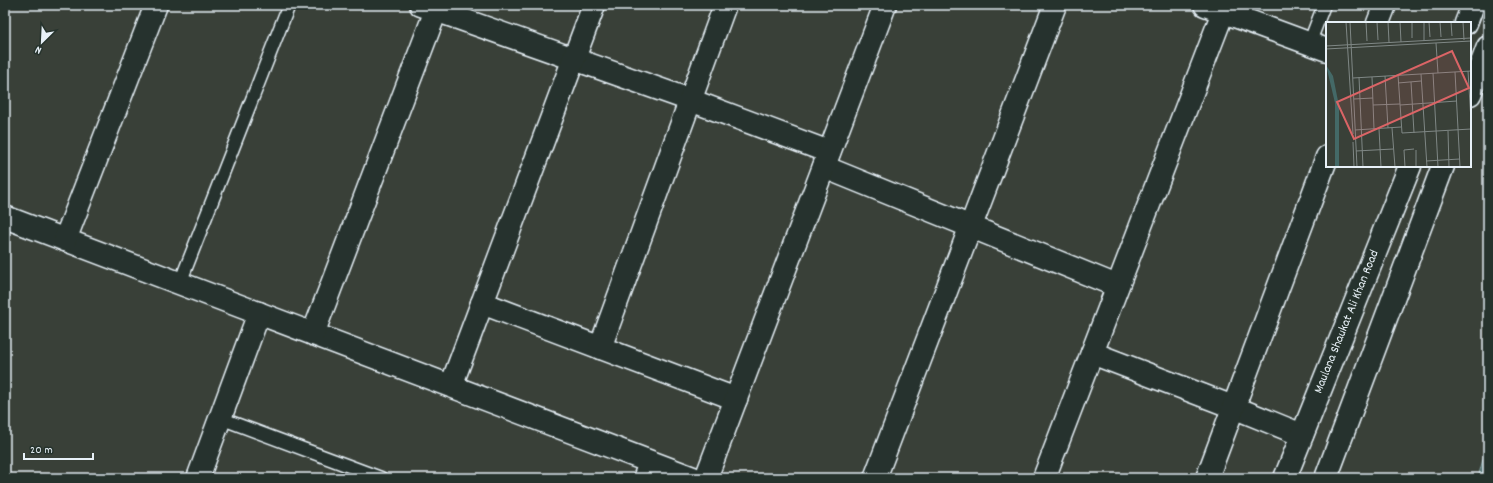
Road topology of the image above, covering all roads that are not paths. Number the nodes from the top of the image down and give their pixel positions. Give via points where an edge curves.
1 (156, 5) edge
2 (289, 5) edge
3 (594, 5) edge
4 (725, 5) edge
5 (885, 5) edge
6 (1056, 5) edge
7 (1324, 5) edge
8 (1385, 5) edge
9 (1473, 5) edge
10 (432, 7) edge
11 (1214, 8) edge
12 (1378, 22) edge
13 (1466, 22) edge
14 (1318, 47) edge
15 (1488, 47) edge
16 (573, 60) junction
17 (1471, 91) edge
18 (690, 100) junction
19 (826, 160) junction
20 (1326, 160) edge
21 (1410, 167) edge
22 (1443, 167) edge
23 (5, 217) edge
24 (971, 227) junction
25 (65, 240) junction
26 (180, 283) junction
27 (1118, 286) junction
28 (482, 303) junction
29 (259, 313) junction
30 (313, 334) junction
31 (600, 348) junction
32 (1092, 354) junction
33 (451, 386) junction
34 (736, 400) junction
35 (1233, 407) junction
36 (220, 418) junction
37 (1302, 435) junction
38 (642, 469) edge
39 (198, 478) edge
40 (381, 478) edge
41 (692, 478) edge
42 (706, 478) edge
43 (875, 478) edge
44 (1044, 478) edge
45 (1206, 478) edge
46 (1285, 478) edge
47 (1326, 478) edge

1 - 25 street
2 - 26 lane
3 - 16 street
4 - 18 street
5 - 19 street
6 - 24 street
7 - 14 lane
8 - 12 street
9 - 13 street
10 - 16 street
10 - 30 street
11 - 14 street
11 - 27 street
15 - 17 street
16 - 18 street
16 - 28 street
18 - 19 street
18 - 31 street
19 - 24 street
19 - 34 street
20 - 35 street
21 - 37 street, Maulana Shaukat Ali Khan Road
22 - 47 street
23 - 25 street
24 - 27 street
24 - 43 street
25 - 26 street
26 - 29 street
27 - 32 street
28 - 31 street
28 - 33 street
29 - 30 street
29 - 36 street
30 - 33 street
31 - 34 street
32 - 35 street
32 - 44 street
33 - 38 street
34 - 42 street
35 - 37 street
35 - 45 street
36 - 39 street
36 - 40 lane
37 - 46 street, Maulana Shaukat Ali Khan Road
38 - 41 street

